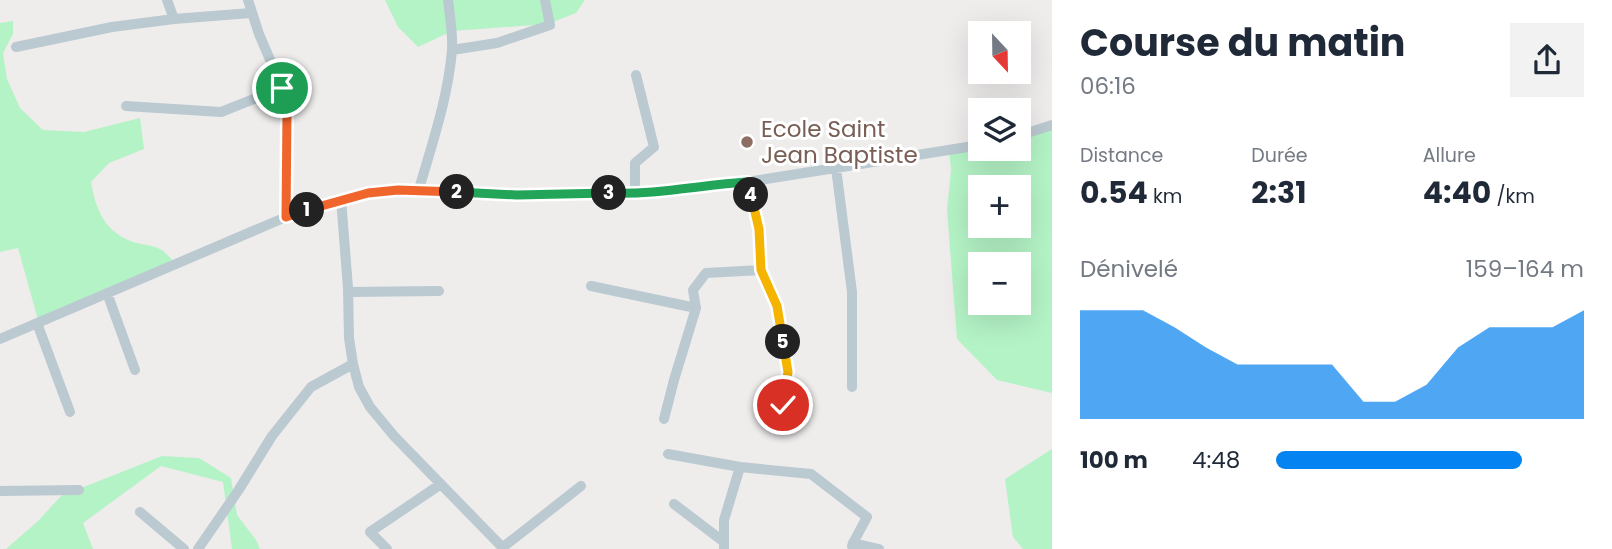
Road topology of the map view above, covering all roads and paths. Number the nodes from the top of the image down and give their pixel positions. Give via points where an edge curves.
1 (167, 0) edge
2 (248, 0) edge
3 (545, 0) edge
4 (448, 1) edge
5 (251, 13) junction
6 (174, 19) junction
7 (16, 47) dead end
8 (452, 50) junction
9 (636, 75) dead end
10 (282, 88) junction
11 (126, 106) dead end
12 (1052, 125) edge
13 (1031, 132) edge
14 (968, 147) edge
15 (836, 168) junction
16 (747, 182) junction
17 (419, 189) junction
18 (635, 194) junction
19 (341, 199) junction
20 (286, 217) junction
21 (761, 270) junction
22 (591, 286) dead end
23 (439, 291) dead end
24 (348, 292) junction
25 (107, 293) junction
26 (696, 308) junction
27 (37, 323) junction
28 (0, 339) edge
29 (353, 365) junction
30 (135, 370) dead end
31 (852, 387) dead end
32 (783, 405) dead end
33 (70, 412) dead end
34 (664, 419) dead end
35 (668, 454) dead end
36 (740, 467) junction
37 (441, 484) junction
38 (582, 486) dead end
39 (79, 490) dead end
40 (0, 491) edge
41 (674, 504) dead end
42 (140, 512) dead end
43 (724, 545) edge
44 (852, 546) edge
45 (503, 548) edge
46 (184, 549) edge
47 (198, 549) edge
48 (387, 549) edge
49 (879, 549) edge

1 - 6 street
2 - 5 street
3 - 8 street via 550,25 497,43
4 - 8 street
5 - 6 street
5 - 10 street
6 - 7 street
8 - 17 street
9 - 18 street via 654,147 635,163
10 - 11 street via 221,112
10 - 20 street via 287,113
12 - 13 street
14 - 15 street
15 - 16 street
15 - 31 street via 852,292
16 - 18 street
16 - 21 street via 759,229
17 - 18 street via 517,195
17 - 19 street
19 - 20 street
19 - 24 street
20 - 25 street
21 - 26 street via 706,273 693,290
21 - 32 street via 777,306 788,372
22 - 26 street
23 - 24 street
24 - 29 street
25 - 27 street
25 - 30 street
26 - 34 street
27 - 28 street
27 - 33 street
29 - 37 street via 370,407
29 - 47 street via 312,387 271,436
35 - 36 street
36 - 43 street via 724,520
36 - 44 street via 811,474 867,517
37 - 45 street
37 - 48 street via 370,532
38 - 45 street
39 - 40 street
41 - 43 street
42 - 46 street
44 - 49 street

